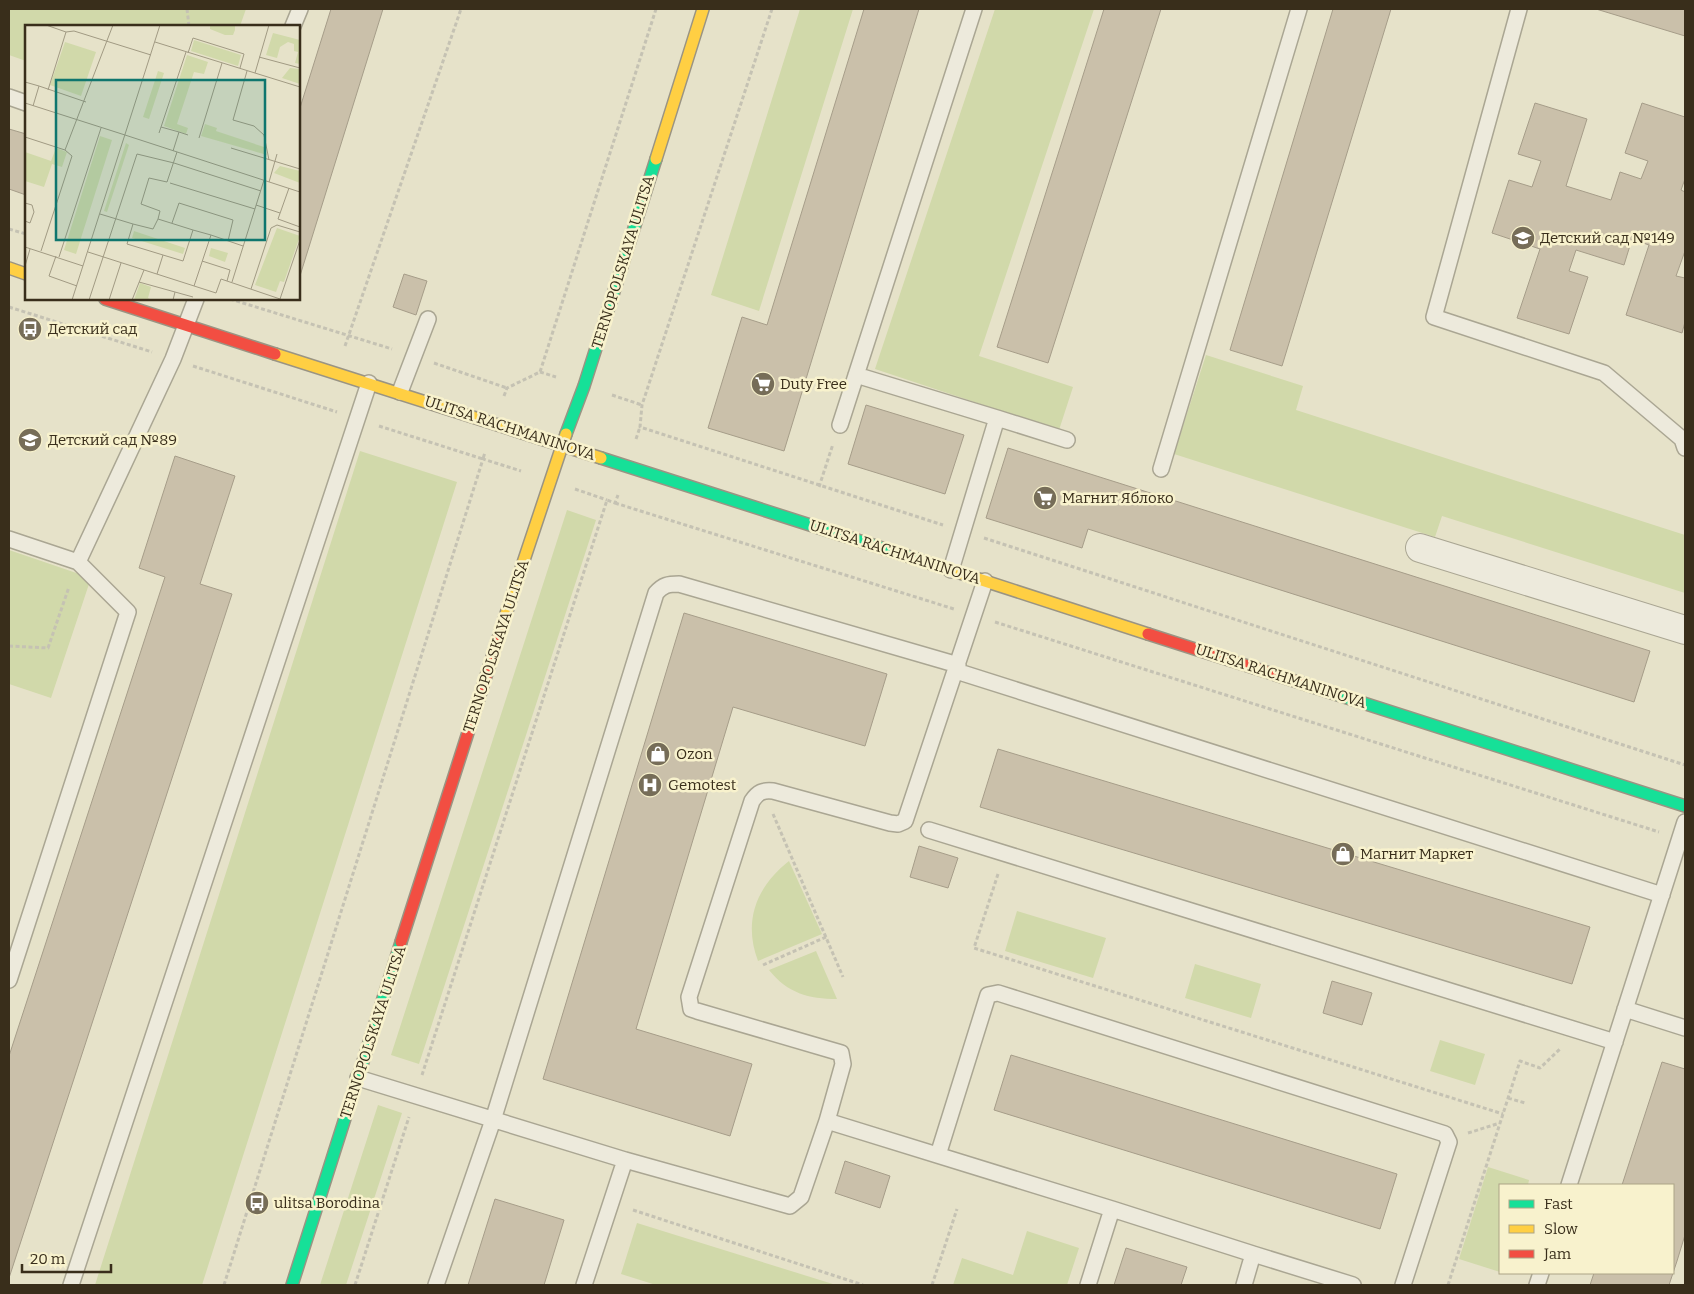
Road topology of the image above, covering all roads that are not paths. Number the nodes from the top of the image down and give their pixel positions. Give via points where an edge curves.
1 (300, 9) edge
2 (703, 9) edge
3 (974, 9) edge
4 (1298, 9) edge
5 (1519, 9) edge
6 (294, 25) edge
7 (9, 97) edge
8 (25, 103) edge
9 (9, 268) edge
10 (25, 274) edge
11 (108, 300) edge
12 (196, 300) edge
13 (428, 319) dead end
14 (186, 325) junction
15 (856, 375) junction
16 (369, 382) junction
17 (400, 392) junction
18 (997, 418) junction
19 (840, 425) road end
20 (1067, 440) dead end
21 (561, 444) junction
22 (1685, 448) edge
23 (1161, 469) dead end
24 (9, 539) edge
25 (1420, 548) dead end
26 (78, 562) junction
27 (951, 570) junction
28 (985, 581) junction
29 (1685, 630) edge
30 (957, 668) junction
31 (1685, 806) edge
32 (1685, 822) edge
33 (929, 830) dead end
34 (1662, 895) junction
35 (9, 980) edge
36 (1625, 1009) junction
37 (1685, 1028) edge
38 (1615, 1042) junction
39 (358, 1078) junction
40 (493, 1120) junction
41 (827, 1121) junction
42 (938, 1155) junction
43 (625, 1160) junction
44 (1569, 1184) edge
45 (1112, 1209) junction
46 (1253, 1254) junction
47 (71, 1285) edge
48 (292, 1285) edge
49 (436, 1285) edge
50 (584, 1285) edge
51 (1088, 1285) edge
52 (1244, 1285) edge
53 (1353, 1285) edge
54 (1403, 1285) edge

1 - 6 lane
2 - 21 main road, TERNOPOLSKAYA ULITSA via 584,386
3 - 15 lane
4 - 23 lane
5 - 22 lane via 1434,317 1604,373 1682,439
7 - 8 lane
9 - 10 main road
11 - 14 main road, ULITSA RACHMANINOVA
12 - 14 lane
13 - 17 lane
14 - 16 main road, ULITSA RACHMANINOVA
14 - 26 lane
15 - 18 lane
15 - 19 lane
16 - 17 main road, ULITSA RACHMANINOVA
16 - 47 lane
17 - 21 main road, ULITSA RACHMANINOVA
18 - 20 lane
18 - 27 lane
21 - 27 main road, ULITSA RACHMANINOVA
21 - 39 main road, TERNOPOLSKAYA ULITSA
24 - 26 lane
25 - 29 street
26 - 35 lane via 128,612
27 - 28 main road, ULITSA RACHMANINOVA
28 - 30 lane
28 - 31 main road, ULITSA RACHMANINOVA
30 - 34 lane
30 - 40 lane via 679,584 662,587 656,593
30 - 41 lane via 905,821 890,824 773,791 757,794 752,801 688,1004 697,1011 841,1053 843,1064
32 - 34 lane
33 - 38 lane
34 - 36 lane
36 - 37 lane
36 - 38 lane
38 - 44 lane
39 - 40 lane
39 - 48 main road, TERNOPOLSKAYA ULITSA
40 - 43 lane
40 - 49 lane
41 - 42 lane
41 - 43 lane via 801,1198 790,1206
42 - 45 lane
42 - 54 lane via 988,995 994,992 1444,1134 1449,1142
43 - 50 lane
45 - 46 lane
45 - 51 lane
46 - 52 lane
46 - 53 lane

